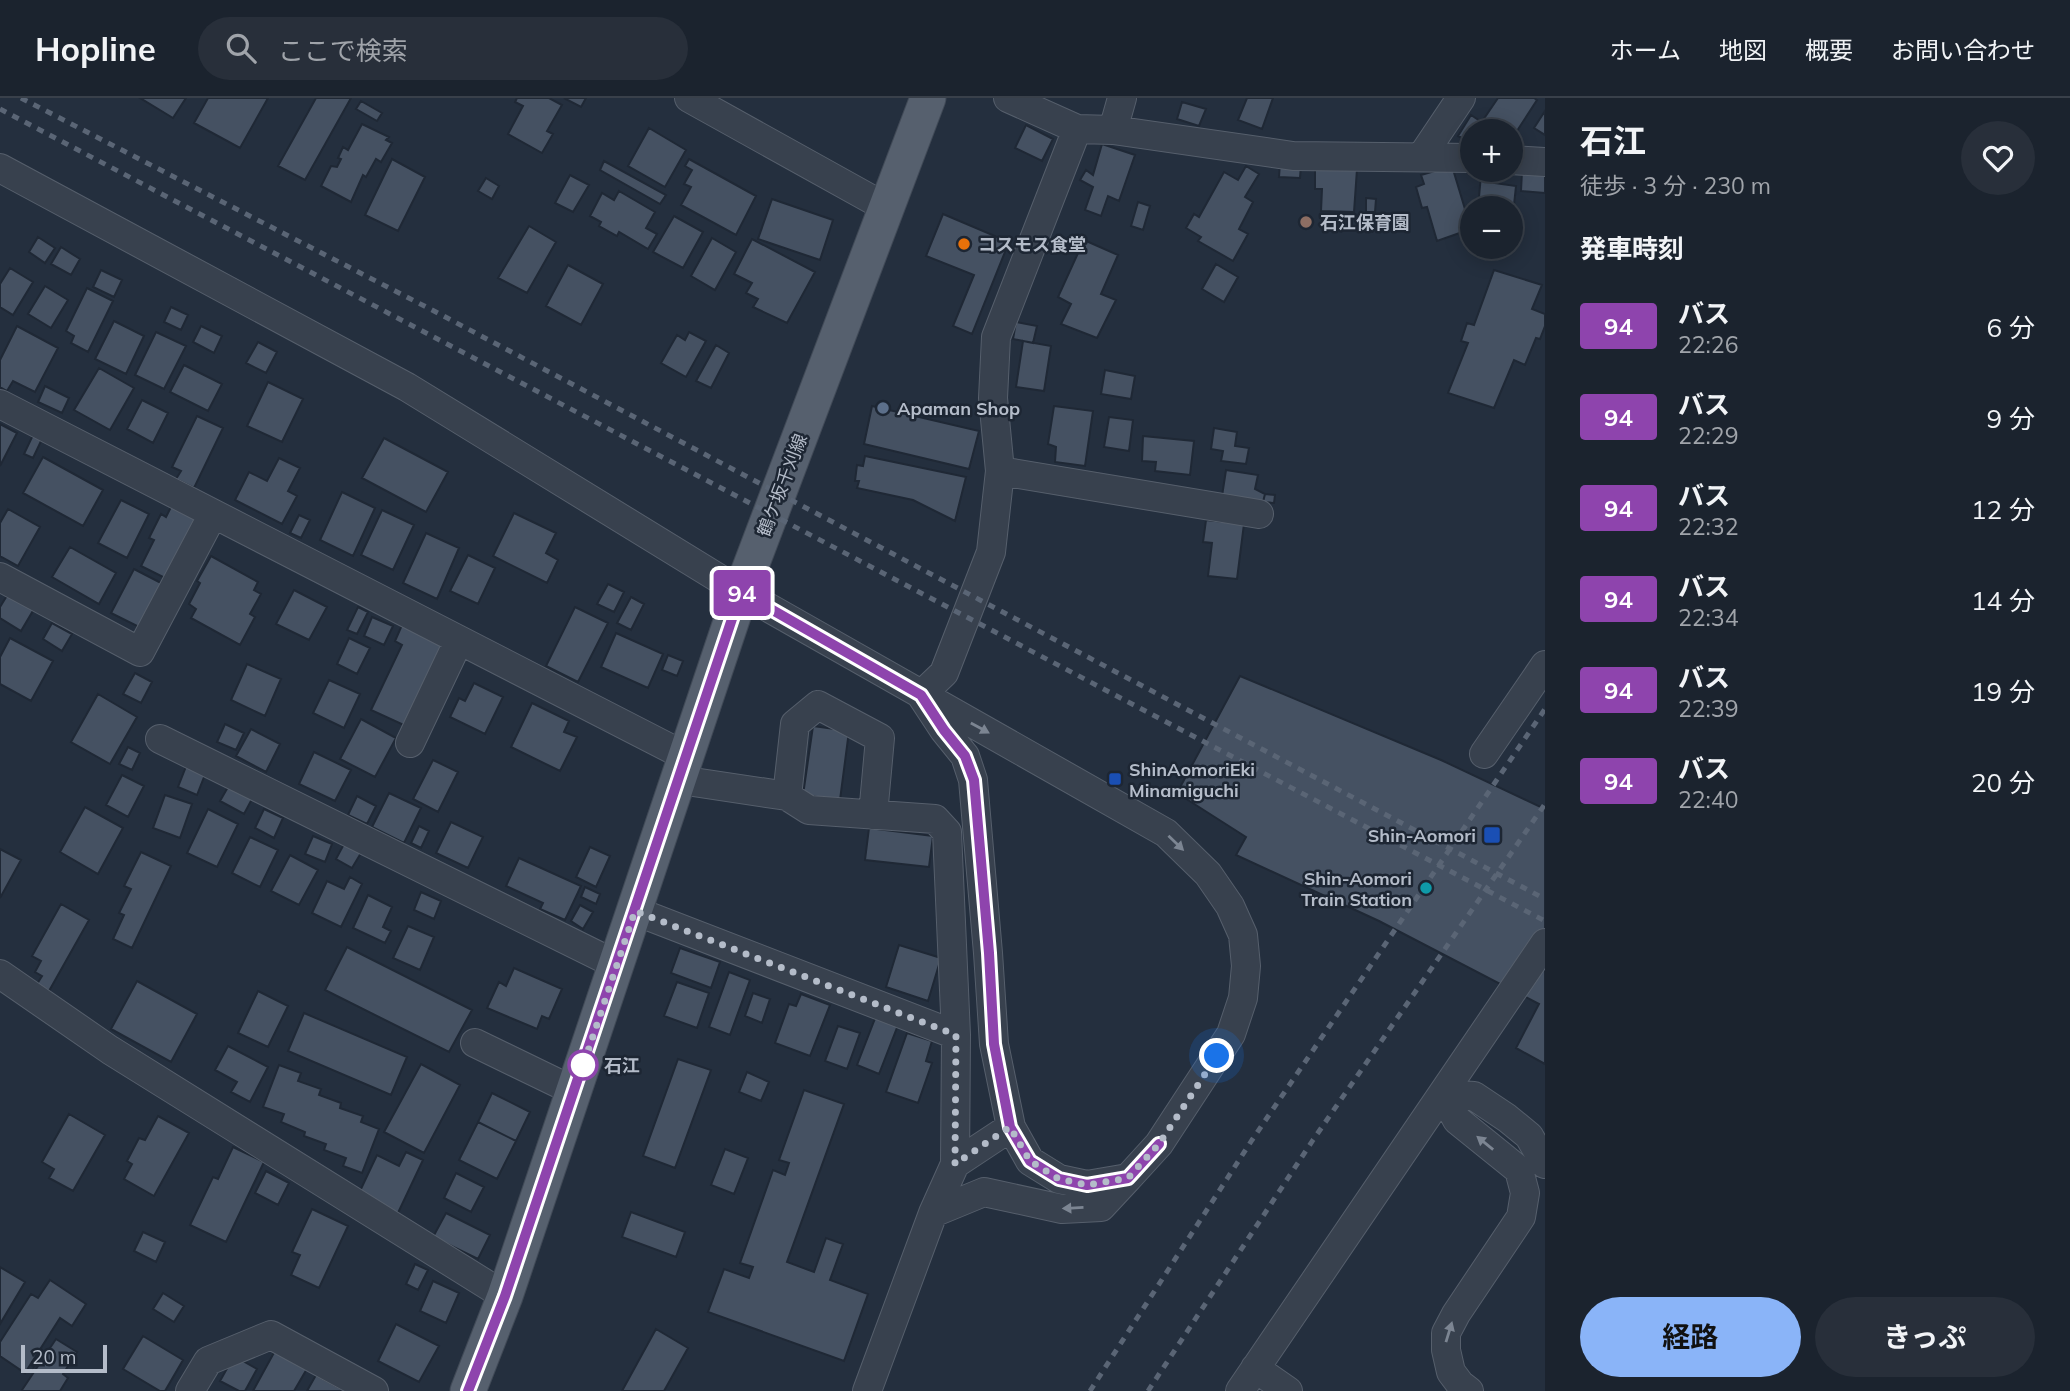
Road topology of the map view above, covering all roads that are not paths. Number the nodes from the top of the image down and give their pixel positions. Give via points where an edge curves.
1 (689, 98) edge
2 (928, 98) edge
3 (1008, 98) edge
4 (1122, 98) edge
5 (1461, 98) edge
6 (1077, 129) junction
7 (1113, 131) junction
8 (1422, 156) junction
9 (1460, 158) edge
10 (1523, 161) edge
11 (1545, 162) edge
12 (0, 168) edge
13 (887, 208) junction
14 (0, 404) edge
15 (1000, 471) junction
16 (213, 514) junction
17 (1259, 514) dead end
18 (0, 577) edge
19 (741, 592) junction
20 (459, 640) junction
21 (1545, 665) edge
22 (921, 695) junction
23 (160, 739) dead end
24 (410, 743) dead end
25 (1483, 754) dead end
26 (683, 768) junction
27 (787, 796) junction
28 (873, 814) junction
29 (635, 911) junction
30 (1545, 943) edge
31 (617, 965) junction
32 (0, 974) edge
33 (956, 1035) junction
34 (475, 1044) dead end
35 (574, 1091) junction
36 (1443, 1094) junction
37 (1010, 1127) junction
38 (955, 1164) junction
39 (1545, 1164) edge
40 (1128, 1178) junction
41 (933, 1213) junction
42 (505, 1296) junction
43 (1247, 1380) edge
44 (190, 1391) edge
45 (374, 1391) edge
46 (468, 1391) edge
47 (867, 1391) edge
48 (1288, 1391) edge
49 (1469, 1391) edge

1 - 13 street
2 - 13 main road, 鶴ケ坂千刈線
3 - 6 street
4 - 7 street
5 - 8 street
6 - 7 street
6 - 15 street via 996,337 993,398
7 - 8 street via 1293,156
8 - 9 street
10 - 11 street
12 - 19 street via 407,387
13 - 19 main road, 鶴ケ坂千刈線
14 - 16 street
15 - 17 street
15 - 22 street via 991,552 944,673
16 - 18 street via 140,652
16 - 20 street
19 - 22 street
19 - 26 main road, 鶴ケ坂千刈線
20 - 24 street
20 - 26 street
21 - 25 street
22 - 37 street via 965,756 974,780 994,1044
22 -> 40 street via 1166,833 1208,874 1243,935 1246,966 1231,1034 1159,1144
23 - 31 street
26 - 27 street
26 - 29 main road, 鶴ケ坂千刈線
27 - 28 street via 809,810
27 - 28 street via 795,724 818,705 880,738
28 - 33 street via 935,819 947,832
29 - 31 main road, 鶴ケ坂千刈線
29 - 33 street
30 - 36 street
31 - 35 main road, 鶴ケ坂千刈線
32 - 42 street via 110,1050
33 - 38 street
34 - 35 street
35 - 42 main road, 鶴ケ坂千刈線
36 - 39 street via 1474,1096 1507,1118 1529,1136
36 - 43 street
49 -> 36 street via 1451,1372 1446,1333 1521,1217 1525,1193 1519,1170 1457,1120
37 - 38 street
37 - 40 street via 1030,1161 1059,1179 1087,1185
38 - 41 street
40 -> 41 street via 1101,1207 1062,1209 984,1192
41 - 47 street
42 - 46 main road, 鶴ケ坂千刈線
43 - 48 street
44 - 45 street via 208,1361 271,1335

